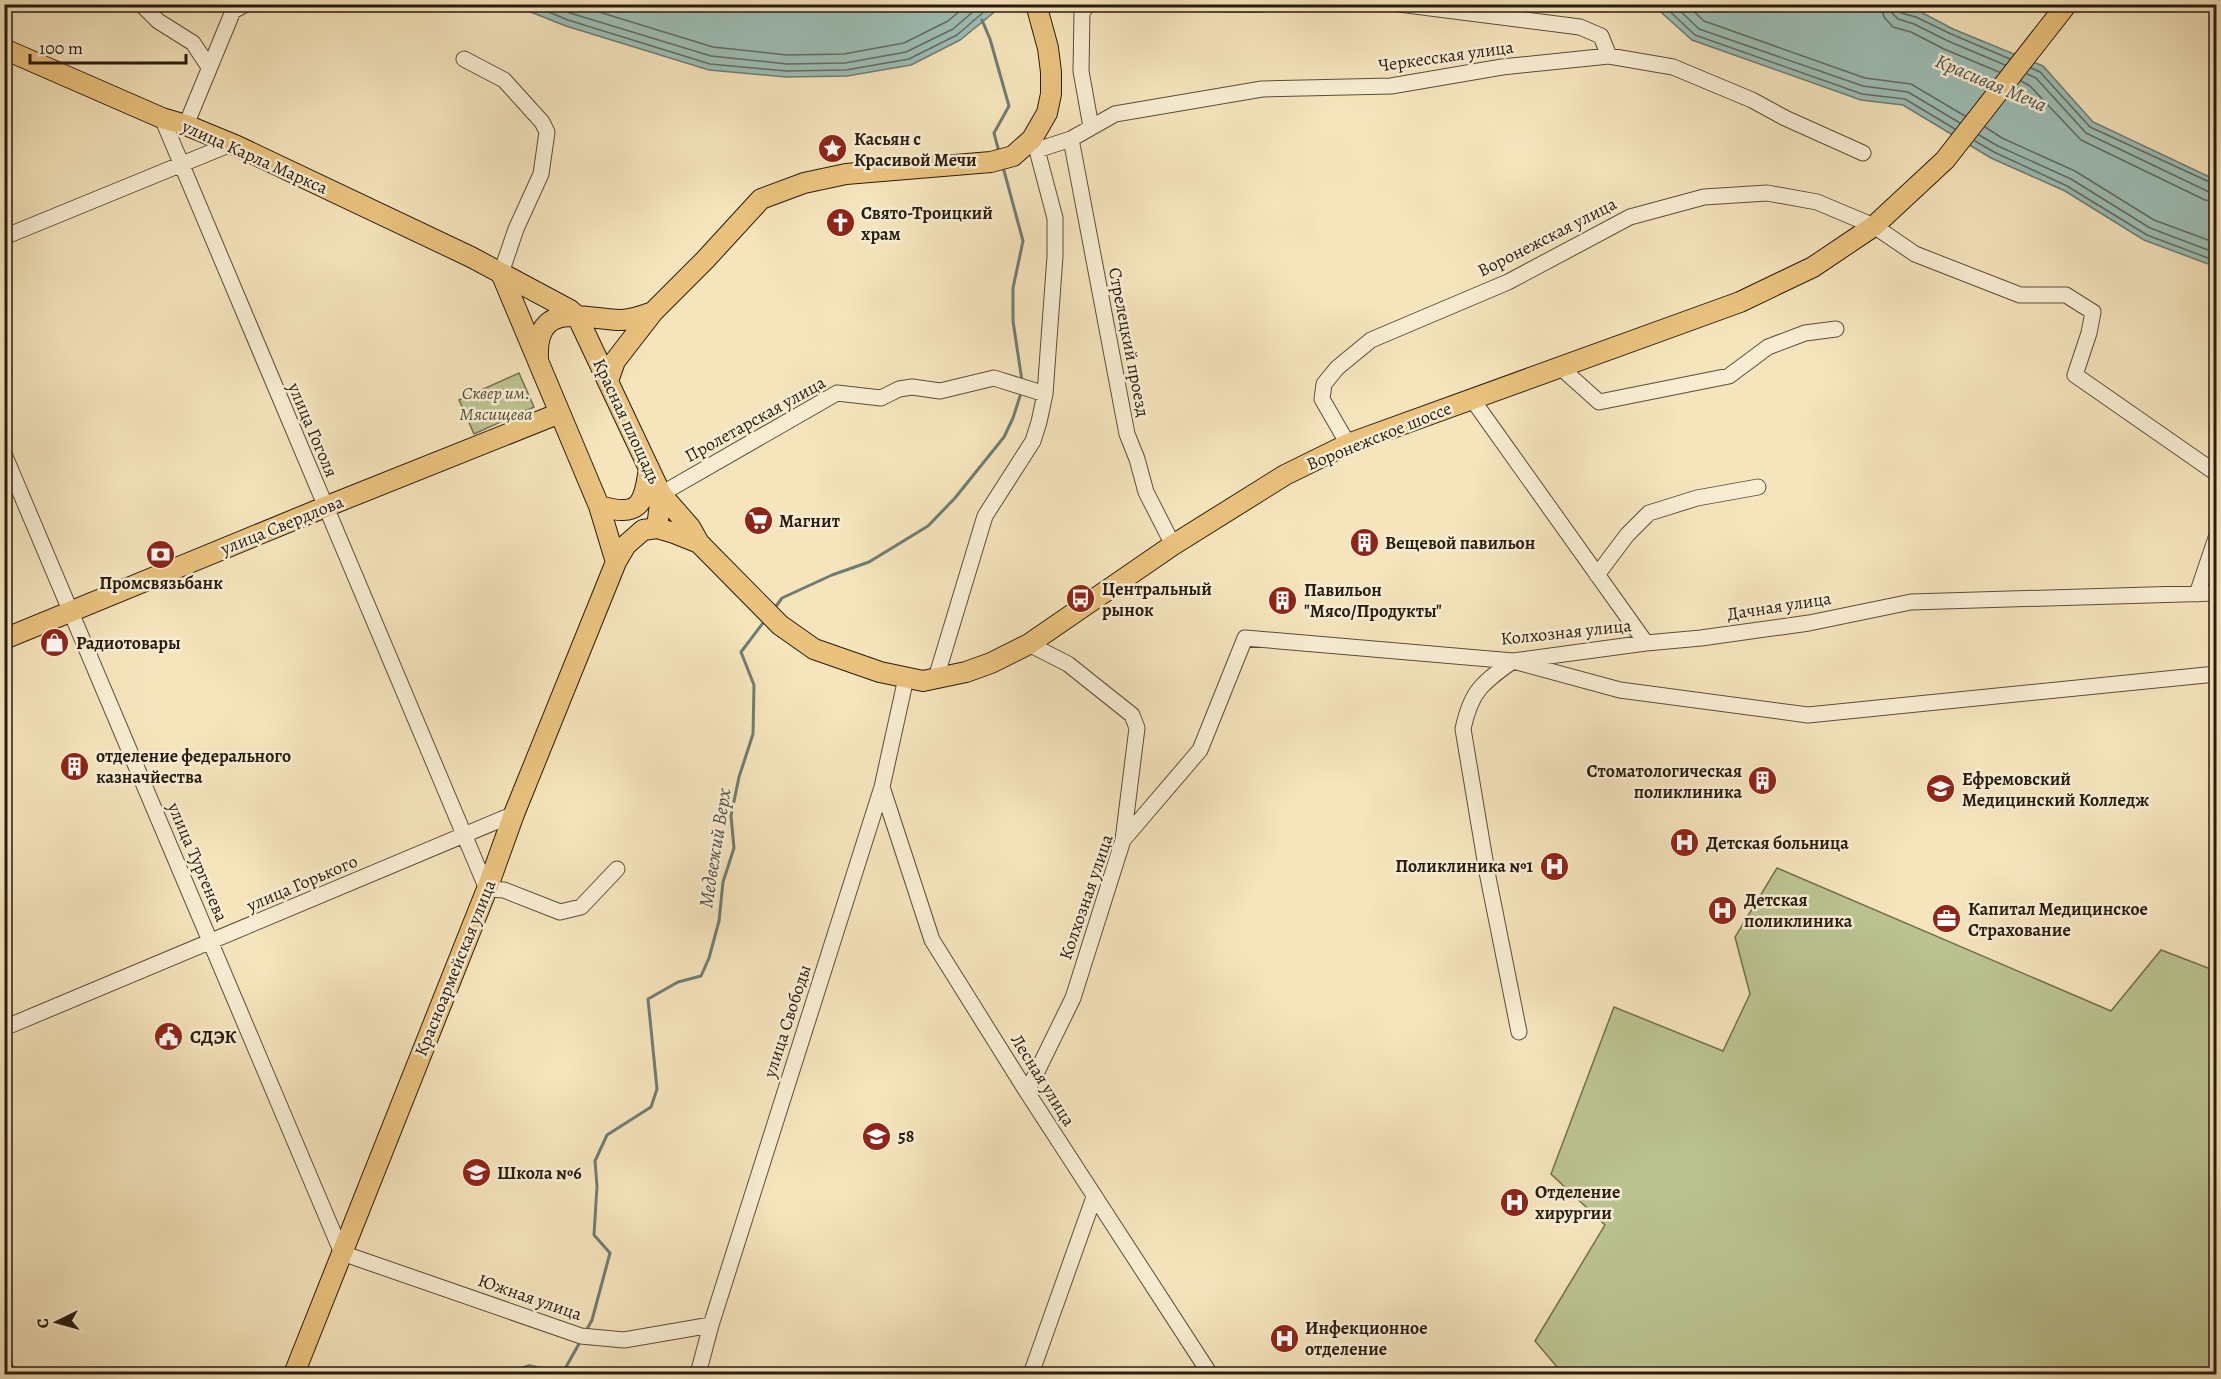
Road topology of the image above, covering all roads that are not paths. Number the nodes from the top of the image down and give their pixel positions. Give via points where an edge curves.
1 (141, 4) edge
2 (246, 4) edge
3 (1089, 4) edge
4 (1224, 4) edge
5 (1263, 4) edge
6 (1399, 4) edge
7 (2067, 4) edge
8 (1038, 9) edge
9 (4, 49) edge
10 (1609, 56) junction
11 (464, 59) dead end
12 (209, 67) junction
13 (162, 118) junction
14 (186, 125) junction
15 (1091, 127) junction
16 (1071, 139) junction
17 (231, 144) junction
18 (1034, 145) junction
19 (1863, 153) dead end
20 (181, 164) junction
21 (1874, 226) junction
22 (4, 237) edge
23 (501, 273) junction
24 (652, 312) junction
25 (577, 316) junction
26 (1836, 329) dead end
27 (538, 361) junction
28 (1560, 367) junction
29 (608, 381) junction
30 (1045, 394) junction
31 (1472, 399) junction
32 (560, 414) junction
33 (1348, 444) junction
34 (4, 454) edge
35 (649, 468) junction
36 (2217, 473) edge
37 (1758, 487) dead end
38 (661, 494) junction
39 (599, 506) junction
40 (325, 507) junction
41 (657, 528) junction
42 (636, 534) junction
43 (2217, 538) edge
44 (700, 544) junction
45 (1173, 545) junction
46 (616, 562) junction
47 (1597, 575) junction
48 (2197, 594) junction
49 (2217, 594) edge
50 (71, 613) junction
51 (4, 639) edge
52 (1646, 643) junction
53 (1029, 644) junction
54 (1513, 661) junction
55 (2217, 674) edge
56 (906, 678) junction
57 (936, 678) junction
58 (882, 787) junction
59 (514, 814) junction
60 (464, 836) junction
61 (1123, 840) junction
62 (617, 869) dead end
63 (487, 889) junction
64 (211, 942) junction
65 (4, 1028) edge
66 (1519, 1032) dead end
67 (1026, 1092) junction
68 (1094, 1197) junction
69 (342, 1252) junction
70 (711, 1326) junction
71 (4, 1365) edge
72 (8, 1374) edge
73 (294, 1374) edge
74 (698, 1374) edge
75 (1031, 1374) edge
76 (1210, 1374) edge

1 - 12 street via 158,21 193,43
2 - 12 street via 233,11
3 - 15 street via 1082,12 1081,70
4 - 5 street
6 - 10 street via 1580,27 1601,36
7 - 21 main road, Воронежское шоссе via 1945,160
8 - 18 main road via 1048,48 1051,94
9 - 13 main road, улица Карла Маркса
10 - 15 street, Черкесская улица via 1502,67 1391,86 1262,89 1115,114
10 - 19 street, Черкесская улица via 1673,67
11 - 23 street via 504,80 547,132 541,174
12 - 14 street
13 - 14 main road, улица Карла Маркса
13 - 20 street, улица Гоголя
14 - 17 main road, улица Карла Маркса
15 - 16 street, Черкесская улица
16 - 18 street, Черкесская улица
16 - 45 street, Стрелецкий проезд via 1127,434 1146,492
17 - 20 street
17 - 23 main road, улица Карла Маркса
18 - 24 main road via 991,162 846,174 804,183 761,199
18 - 30 street via 1055,218
20 - 22 street
20 - 40 street, улица Гоголя
21 - 28 main road, Воронежское шоссе via 1813,267 1740,302
21 - 33 street, Воронежская улица via 1817,202 1767,193 1704,197 1630,217 1508,282 1371,340 1324,384 1322,399
21 - 36 street, Воронежская улица via 1915,254 2020,295 2066,295 2093,312 2075,375
23 - 25 main road, улица Карла Маркса
23 - 27 main road
24 - 25 main road via 622,320
24 - 29 main road via 615,361
25 - 27 main road via 555,318 542,329
25 - 29 main road, Красная площадь
26 - 28 street via 1805,333 1768,347 1729,376 1599,402
27 - 32 main road
28 - 31 main road, Воронежское шоссе
29 - 35 main road, Красная площадь
30 - 38 street, Пролетарская улица via 994,378 940,391 899,389 881,398 837,393
30 - 57 street via 1033,441 985,516
31 - 33 main road, Воронежское шоссе
31 - 47 street
32 - 39 main road
32 - 40 main road, улица Свердлова
33 - 45 main road, Воронежское шоссе via 1285,475
34 - 50 street, улица Тургенева
35 - 38 main road, Красная площадь
35 - 39 main road via 645,493 634,508 618,511
37 - 47 street via 1696,498 1649,513
38 - 41 main road, Красная площадь
38 - 44 main road via 690,526
39 - 42 main road
39 - 46 main road
40 - 50 main road, улица Свердлова
40 - 60 street, улица Гоголя
41 - 42 main road
41 - 44 main road
42 - 46 main road
43 - 48 street
44 - 56 main road, Воронежское шоссе via 780,625 814,649
45 - 53 main road, Воронежское шоссе
46 - 59 main road, Красноармейская улица
47 - 52 street
48 - 49 street, Дачная улица
48 - 52 street, Дачная улица via 1911,602 1809,623
50 - 51 main road, улица Свердлова
50 - 64 street, улица Тургенева
52 - 54 street, Колхозная улица
53 - 57 main road, Воронежское шоссе via 991,663
53 - 61 street via 1068,664 1132,715 1137,728
54 - 55 street via 1620,690 1808,715
54 - 61 street, Колхозная улица via 1245,638 1200,750
54 - 66 street via 1483,682 1467,707 1462,729
56 - 57 main road, Воронежское шоссе
56 - 58 street, улица Свободы
58 - 67 street, Лесная улица via 932,940
58 - 70 street, улица Свободы
59 - 60 street, улица Горького
59 - 63 main road, Красноармейская улица
60 - 63 street, улица Гоголя
60 - 64 street, улица Горького
61 - 67 street, Колхозная улица via 1073,998
62 - 63 street via 581,907 560,912 504,890
63 - 69 main road, Красноармейская улица
64 - 65 street, улица Горького
64 - 69 street, улица Тургенева
67 - 68 street, Лесная улица
68 - 75 street
68 - 76 street, Лесная улица
69 - 70 street, Южная улица via 581,1336 624,1340
69 - 73 main road, Красноармейская улица
70 - 74 street, улица Свободы
71 - 72 street

